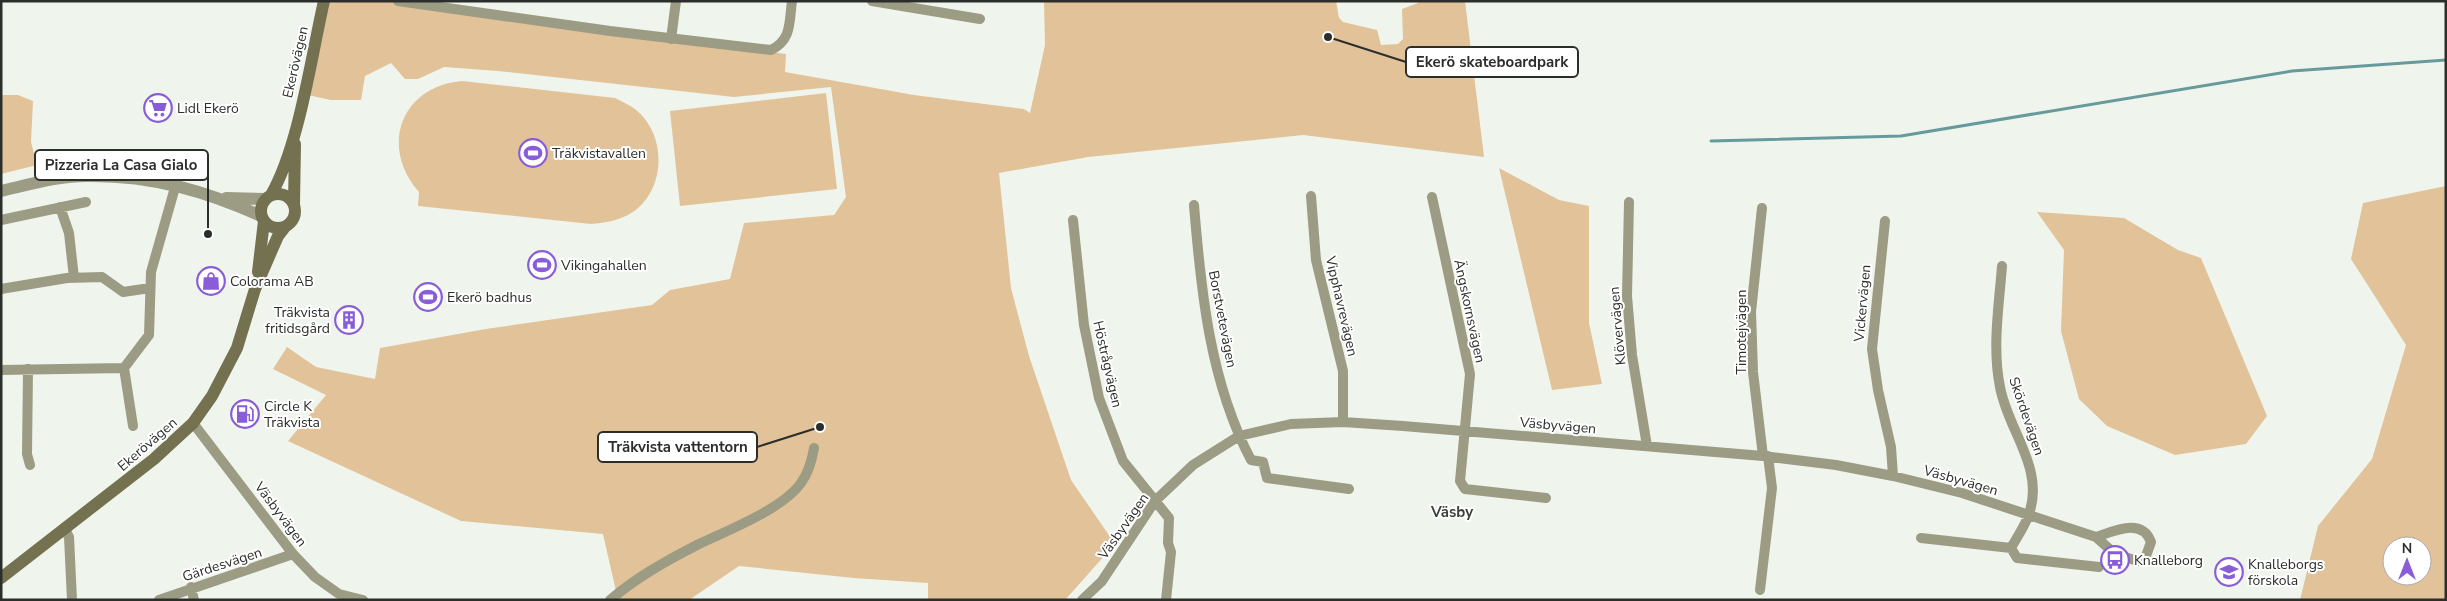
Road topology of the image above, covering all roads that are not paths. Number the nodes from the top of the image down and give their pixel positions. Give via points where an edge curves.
1 (324, 1) edge
2 (398, 1) edge
3 (676, 1) edge
4 (792, 1) edge
5 (872, 1) edge
6 (980, 19) dead end
7 (671, 39) junction
8 (295, 130) junction
9 (176, 184) junction
10 (1, 191) edge
11 (1311, 196) dead end
12 (219, 197) junction
13 (268, 197) junction
14 (1432, 197) dead end
15 (86, 202) dead end
16 (1629, 202) dead end
17 (294, 204) junction
18 (1194, 205) dead end
19 (60, 207) junction
20 (1762, 208) dead end
21 (262, 219) junction
22 (1, 220) edge
23 (1073, 220) dead end
24 (1885, 221) dead end
25 (285, 227) junction
26 (2002, 266) dead end
27 (74, 278) junction
28 (150, 288) junction
29 (1, 289) edge
30 (255, 289) junction
31 (124, 368) junction
32 (28, 369) junction
33 (1, 370) edge
34 (1343, 422) junction
35 (193, 424) junction
36 (134, 426) dead end
37 (1465, 432) junction
38 (1239, 436) junction
39 (1647, 446) junction
40 (814, 448) dead end
41 (1765, 456) junction
42 (30, 465) dead end
43 (1893, 476) junction
44 (1349, 489) dead end
45 (1546, 498) dead end
46 (1156, 501) junction
47 (2029, 515) junction
48 (64, 528) junction
49 (2096, 536) junction
50 (1921, 538) dead end
51 (2011, 548) junction
52 (293, 554) junction
53 (2099, 567) dead end
54 (1, 578) edge
55 (191, 588) junction
56 (1760, 590) dead end
57 (72, 600) edge
58 (159, 600) edge
59 (194, 600) edge
60 (363, 600) edge
61 (610, 600) edge
62 (1082, 600) edge
63 (1166, 600) edge

1 - 8 main road, Ekerövägen
2 - 7 street
3 - 7 street
4 - 7 street via 788,36 780,46 771,50
5 - 6 street
8 - 13 main road, Ekerövägen via 280,177
8 - 17 main road, Ekerövägen
9 - 10 street via 91,176
9 - 12 street
9 - 28 street via 151,272
11 - 34 street, Vipphavrevägen via 1316,260 1343,371
12 - 13 street
12 - 21 street
13 - 17 main road via 283,194
13 - 21 main road via 262,204
14 - 37 street, Ängskornsvägen via 1470,374
15 - 19 street
16 - 39 street, Klövervägen via 1627,296 1632,355
17 - 25 main road via 293,219
18 - 38 street, Borstvetevägen via 1200,277 1214,356
19 - 22 street
19 - 27 street via 69,233
20 - 41 street, Timotejvägen via 1752,312 1753,372
21 - 25 main road via 274,228
21 - 30 main road, Ekerövägen
23 - 46 street, Höstrågvägen via 1084,326 1099,398 1123,461
24 - 43 street, Vickervägen via 1872,349
25 - 30 main road, Ekerövägen
26 - 47 street, Skördevägen via 1995,347 2000,389 2033,475 2034,492
27 - 28 street via 102,276 123,292
27 - 29 street
28 - 31 street via 149,335
30 - 35 main road, Ekerövägen via 238,348
31 - 32 street
31 - 36 street
32 - 33 street
32 - 42 street via 27,454
34 - 37 street, Väsbyvägen
34 - 38 street, Väsbyvägen via 1291,424
35 - 48 main road, Ekerövägen via 154,459
35 - 52 street, Väsbyvägen
37 - 39 street, Väsbyvägen
37 - 45 street, Ängskornsvägen via 1460,481 1465,489
38 - 44 street, Borstvetevägen via 1251,460 1263,462 1267,478
38 - 46 street, Väsbyvägen via 1193,465
39 - 41 street, Väsbyvägen
40 - 61 street via 811,465 801,484 784,499 745,523 636,579
41 - 43 street, Väsbyvägen
41 - 56 street, Timotejvägen via 1772,488
43 - 47 street, Väsbyvägen via 1962,493
46 - 62 street, Väsbyvägen via 1102,581
46 - 63 street, Höstrågvägen via 1169,518 1168,543 1172,552
47 - 49 street, Väsbyvägen
47 - 51 street, Skördevägen
48 - 54 main road, Ekerövägen
48 - 57 street via 69,537
49 - 49 street, Väsbyvägen via 2115,554 2138,561 2146,556 2152,542 2149,535 2140,529 2127,527
50 - 51 street
51 - 53 street via 2017,558
52 - 55 street, Gärdesvägen
52 - 60 street, Väsbyvägen via 315,577 338,594
55 - 58 street, Gärdesvägen
55 - 59 street

